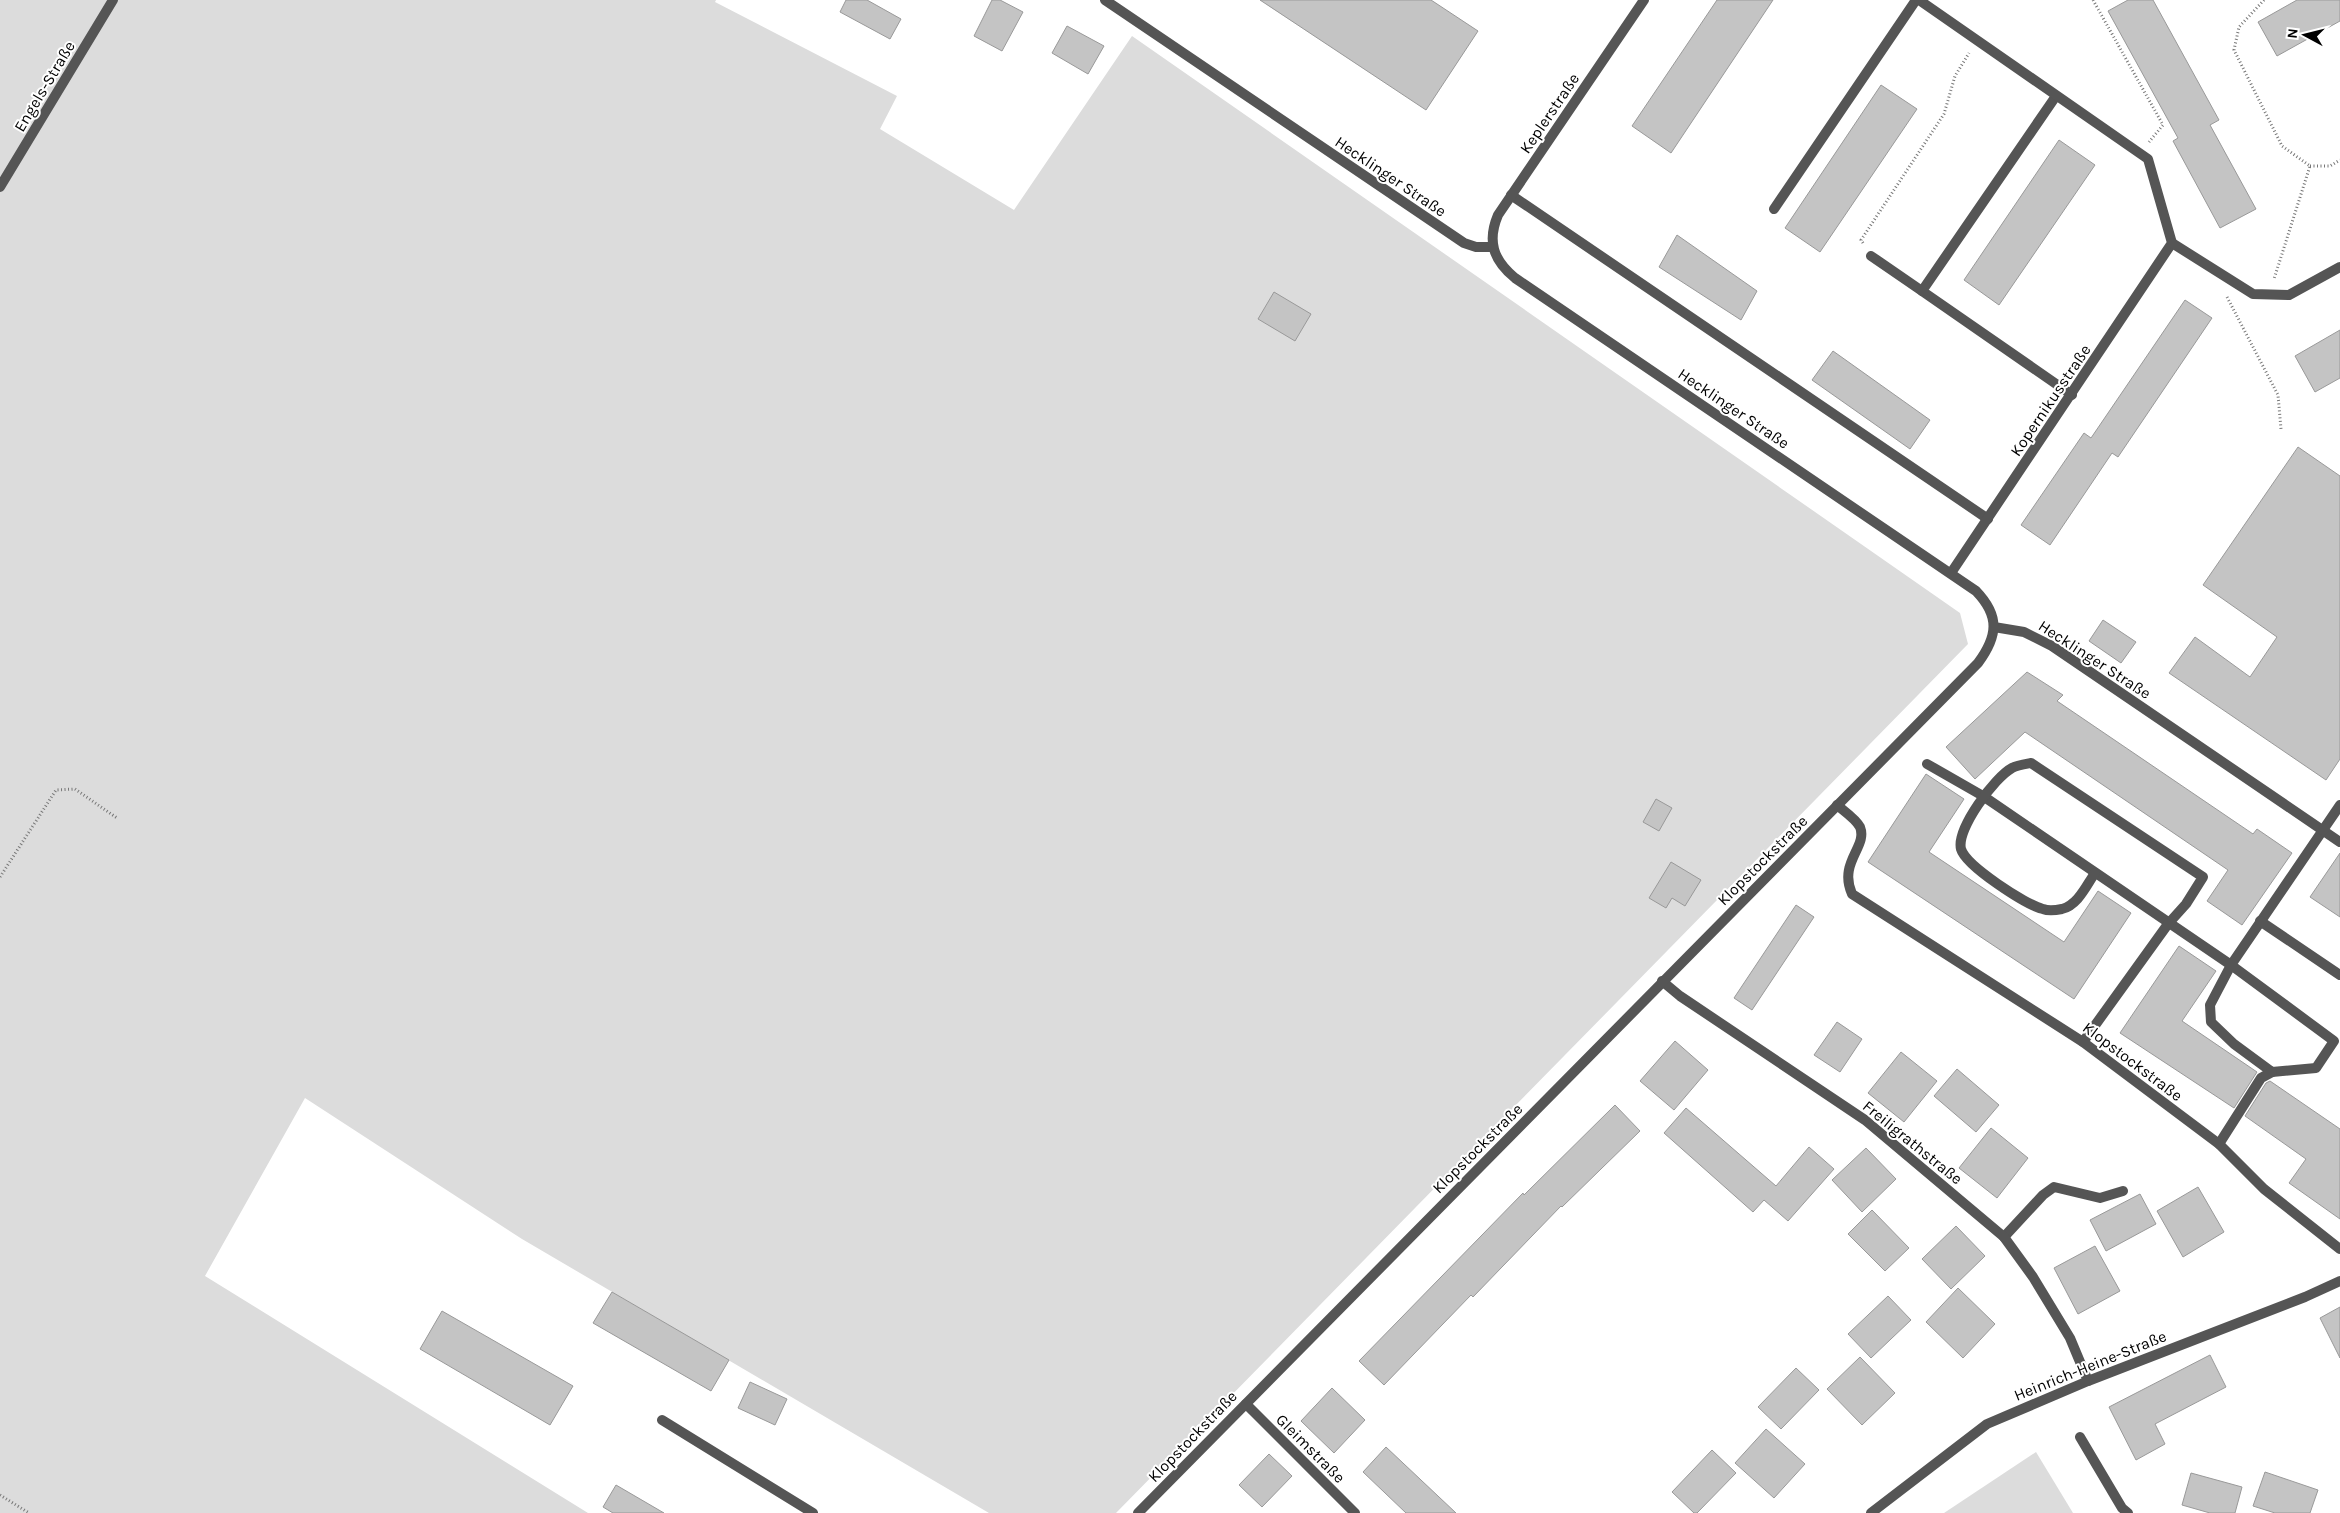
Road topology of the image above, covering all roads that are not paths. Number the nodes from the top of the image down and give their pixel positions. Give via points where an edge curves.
1 (113, 0) edge
2 (1105, 0) edge
3 (1644, 0) edge
4 (1917, 0) edge
5 (2056, 96) junction
6 (0, 187) edge
7 (1511, 195) junction
8 (1774, 209) dead end
9 (2172, 243) junction
10 (1492, 247) junction
11 (1871, 256) road end
12 (2340, 267) edge
13 (1922, 291) junction
14 (2072, 395) junction
15 (1988, 519) junction
16 (1951, 573) junction
17 (1994, 627) junction
18 (1927, 764) dead end
19 (1983, 796) junction
20 (1838, 805) junction
21 (2340, 805) edge
22 (2322, 830) junction
23 (2340, 842) edge
24 (2095, 873) junction
25 (2260, 921) junction
26 (2168, 924) junction
27 (2231, 965) junction
28 (2340, 975) edge
29 (1662, 980) junction
30 (2337, 1037) edge
31 (2083, 1042) junction
32 (2272, 1072) junction
33 (2219, 1144) junction
34 (2123, 1191) dead end
35 (2004, 1237) junction
36 (2340, 1249) edge
37 (2340, 1281) edge
38 (2088, 1381) junction
39 (1246, 1404) junction
40 (662, 1420) dead end
41 (2080, 1437) dead end
42 (813, 1513) edge
43 (1138, 1513) edge
44 (1356, 1513) edge
45 (1871, 1513) edge
46 (2128, 1513) edge

1 - 6 street, Engels-Straße
2 - 10 street, Hecklinger Straße via 1464,243
3 - 7 street, Keplerstraße
4 - 5 street
4 - 8 street
5 - 9 street via 2148,159
5 - 13 street
7 - 10 street, Keplerstraße via 1495,223
7 - 15 street
9 - 12 street via 2253,294 2289,295
9 - 14 street, Kopernikusstraße
10 - 16 street, Hecklinger Straße via 1504,270 1515,278
11 - 13 street
13 - 14 street
14 - 15 street, Kopernikusstraße
15 - 16 street, Kopernikusstraße
16 - 17 street, Hecklinger Straße via 1987,603
17 - 20 street, Klopstockstraße via 1987,650 1978,663
17 - 22 street, Hecklinger Straße via 2024,632 2052,646
18 - 19 street
19 - 24 street
19 - 24 street via 1961,835 1961,850 1974,867 2027,903 2044,910 2063,909 2076,902
19 - 26 street via 2012,768 2031,763 2204,877
20 - 29 street, Klopstockstraße
20 - 31 street, Klopstockstraße via 1855,821 1861,834 1847,872 1852,894
21 - 22 street
22 - 23 street, Hecklinger Straße
22 - 25 street
24 - 26 street
25 - 27 street
25 - 28 street
26 - 27 street
26 - 31 street
27 - 30 street
27 - 32 street via 2210,1005 2211,1022
29 - 35 street, Freiligrathstraße via 1680,996 1865,1120
29 - 39 street, Klopstockstraße
30 - 32 street via 2316,1068
31 - 33 street, Klopstockstraße
32 - 33 street via 2261,1078
33 - 36 street, Klopstockstraße via 2264,1189
34 - 35 street via 2100,1198 2054,1187
35 - 38 street, Freiligrathstraße via 2070,1338
37 - 38 street, Heinrich-Heine-Straße
38 - 45 street, Heinrich-Heine-Straße via 1986,1424
39 - 43 street, Klopstockstraße
39 - 44 street, Gleimstraße
40 - 42 street
41 - 46 street

